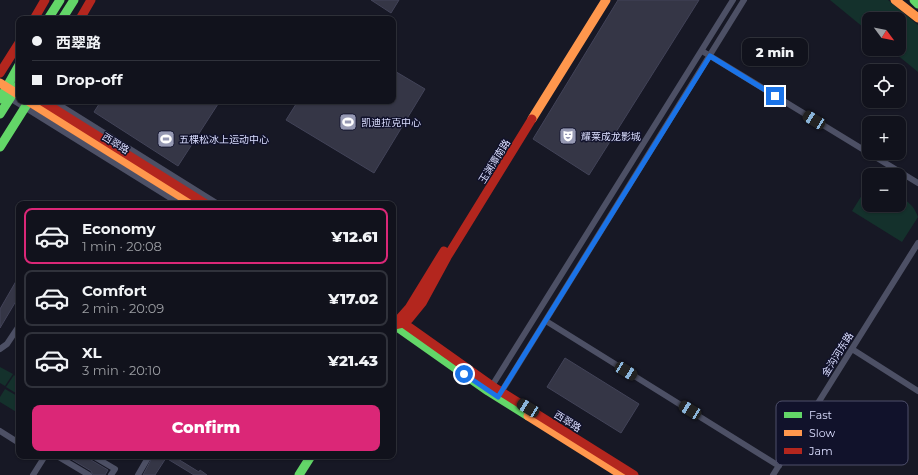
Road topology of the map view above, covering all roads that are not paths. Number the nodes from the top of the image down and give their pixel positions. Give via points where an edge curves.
1 (45, 0) edge
2 (60, 0) edge
3 (74, 0) edge
4 (92, 0) edge
5 (599, 0) edge
6 (606, 0) edge
7 (733, 0) edge
8 (744, 0) edge
9 (895, 0) edge
10 (36, 16) edge
11 (50, 16) edge
12 (64, 16) edge
13 (82, 16) edge
14 (918, 18) edge
15 (16, 48) edge
16 (702, 51) junction
17 (710, 56) junction
18 (16, 73) edge
19 (0, 74) edge
20 (10, 90) edge
21 (26, 104) edge
22 (29, 104) edge
23 (29, 104) edge
24 (47, 104) edge
25 (58, 104) edge
26 (0, 114) edge
27 (0, 147) edge
28 (918, 183) edge
29 (175, 201) edge
30 (197, 201) edge
31 (197, 201) edge
32 (213, 201) edge
33 (918, 243) edge
34 (396, 321) edge
35 (546, 321) junction
36 (396, 322) edge
37 (396, 323) edge
38 (16, 330) edge
39 (0, 348) edge
40 (852, 349) junction
41 (490, 388) junction
42 (918, 391) edge
43 (500, 395) junction
44 (819, 401) edge
45 (0, 431) edge
46 (16, 441) edge
47 (42, 459) edge
48 (62, 459) edge
49 (99, 459) edge
50 (147, 459) edge
51 (309, 459) edge
52 (776, 465) edge
53 (778, 466) edge
54 (33, 475) edge
55 (89, 475) edge
56 (111, 475) edge
57 (138, 475) edge
58 (300, 475) edge
59 (622, 475) edge
60 (634, 475) edge
61 (773, 475) edge

1 - 10 main road
2 - 11 main road
3 - 12 main road
4 - 13 main road
5 - 34 main road, 玉渊潭南路 via 409,308
6 - 36 main road, 玉渊潭南路 via 447,257 434,283 412,316
7 - 16 street
8 - 17 street
9 - 14 main road
15 - 19 main road
16 - 17 street
16 - 41 street
17 - 28 street
17 - 35 street
18 - 20 main road
19 - 20 main road
20 - 26 main road
21 - 27 main road
22 - 30 main road, 西翠路
23 - 29 street
24 - 31 main road, 西翠路
25 - 32 street
33 - 40 street, 金沟河东路
35 - 43 street
35 - 52 street
37 - 41 main road, 西翠路
38 - 39 street via 7,344
40 - 42 street
40 - 44 street, 金沟河东路
41 - 43 main road, 西翠路
43 - 59 main road, 西翠路
43 - 60 main road, 西翠路
45 - 46 street
47 - 54 street
48 - 55 street
49 - 56 street via 115,469
50 - 57 street
51 - 58 main road
53 - 61 street, 金沟河东路

